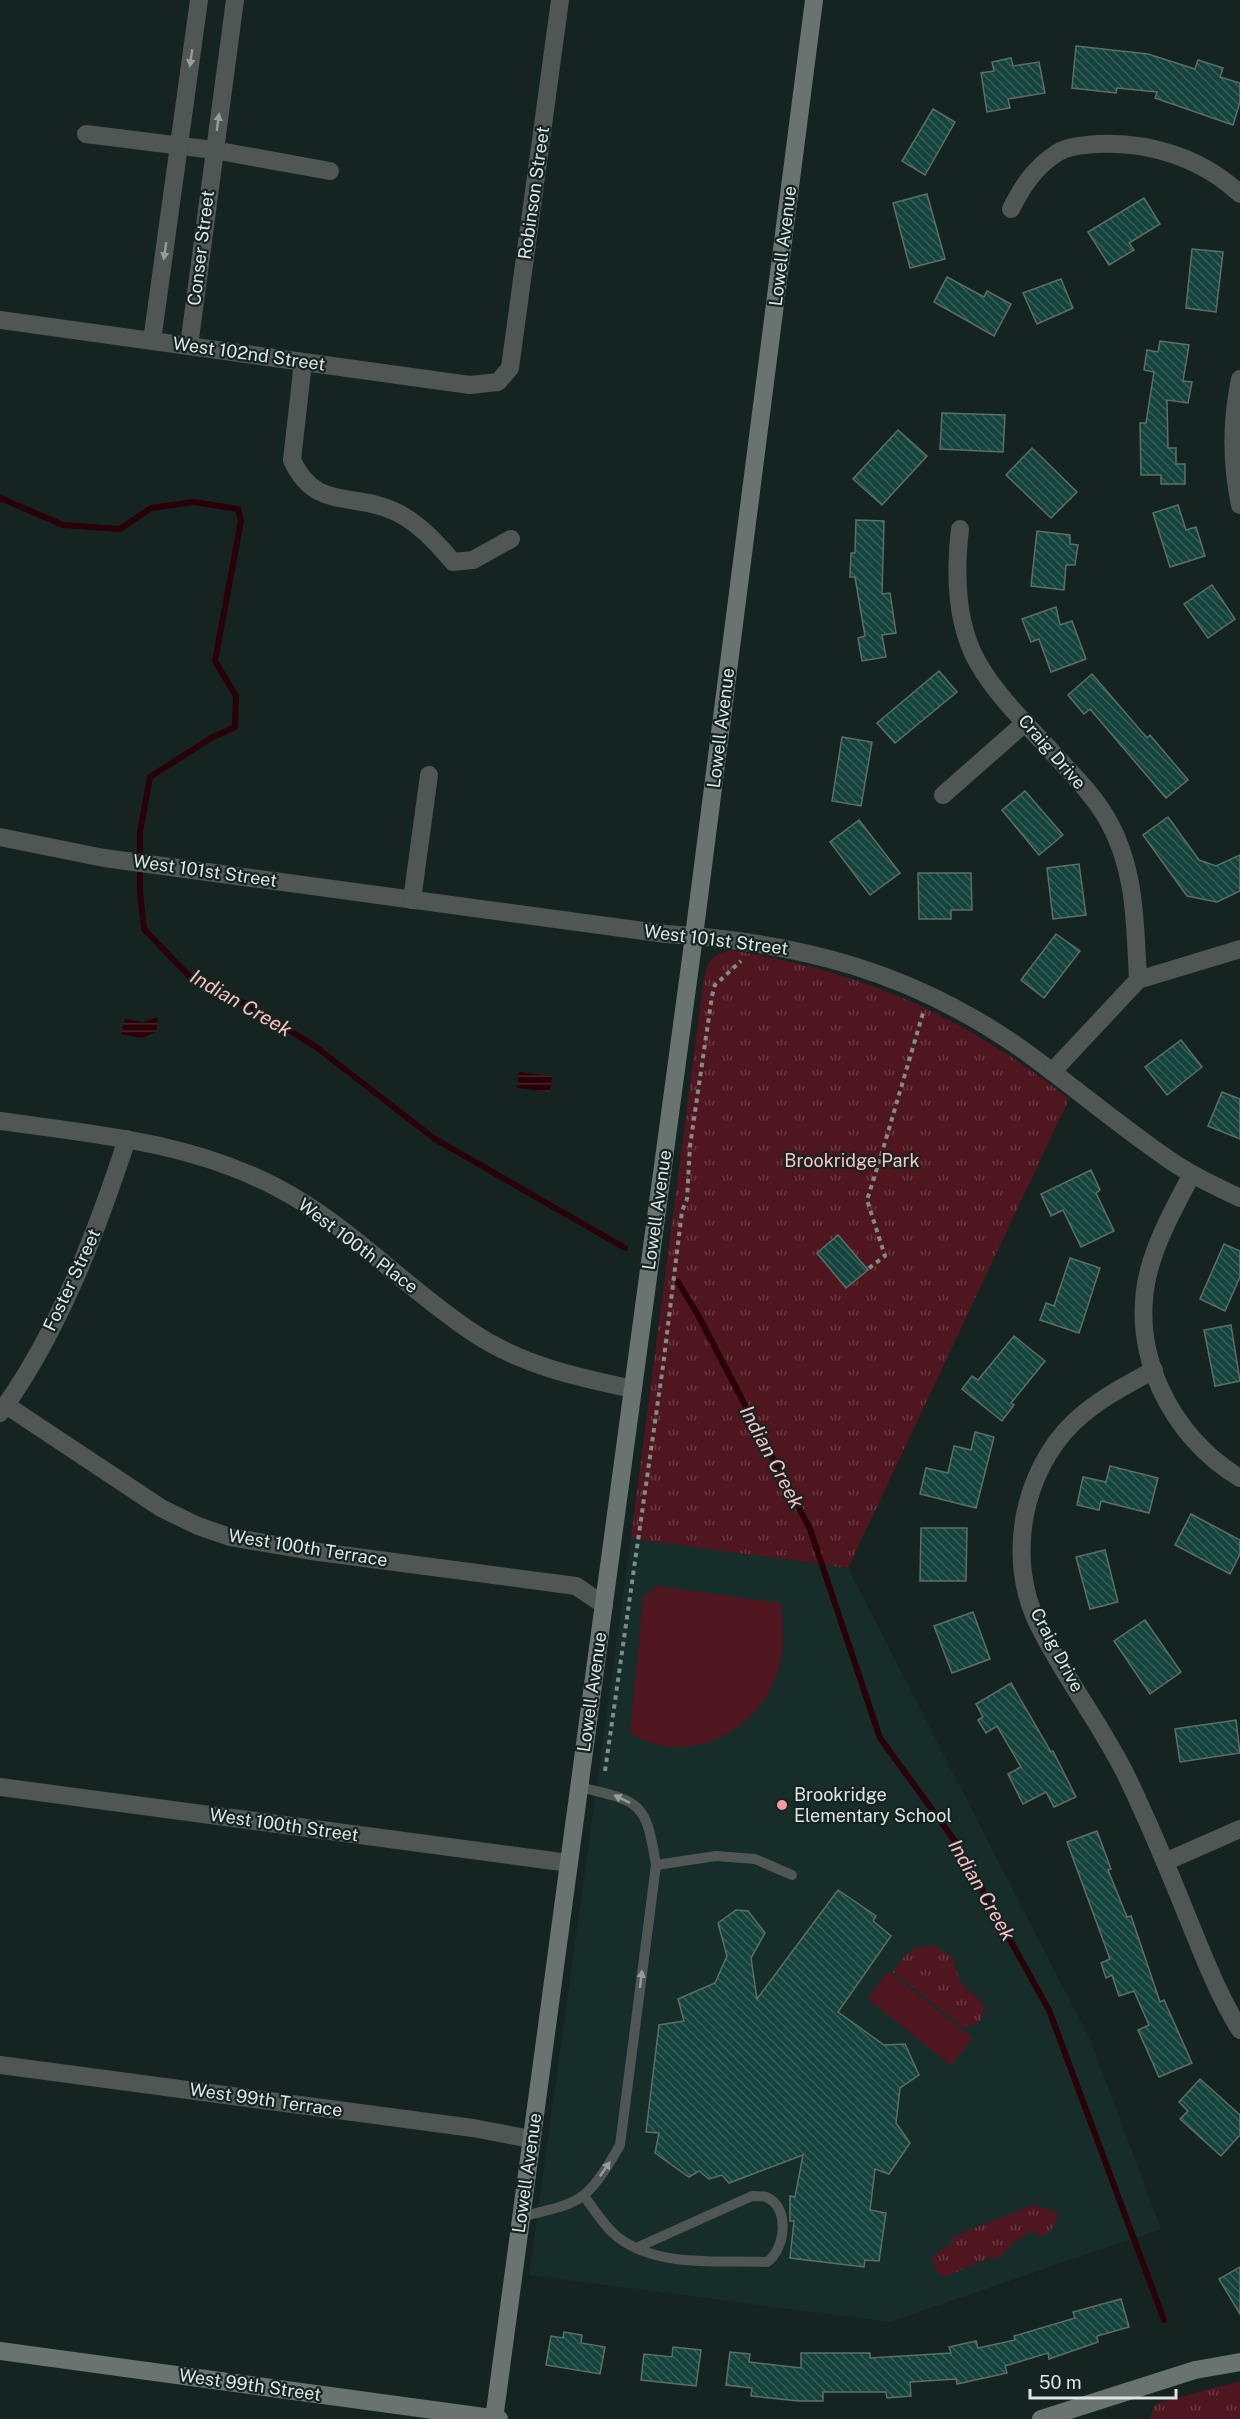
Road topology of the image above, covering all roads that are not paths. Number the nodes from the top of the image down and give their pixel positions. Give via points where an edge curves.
1 (199, 0) edge
2 (235, 0) edge
3 (560, 0) edge
4 (814, 0) edge
5 (86, 134) dead end
6 (179, 146) junction
7 (214, 150) junction
8 (330, 171) dead end
9 (1240, 194) edge
10 (1011, 209) dead end
11 (0, 320) edge
12 (152, 341) junction
13 (189, 346) junction
14 (303, 362) junction
15 (1240, 379) edge
16 (498, 382) joint
17 (1240, 505) edge
18 (960, 529) dead end
19 (511, 539) dead end
20 (1026, 722) junction
21 (429, 775) dead end
22 (944, 795) dead end
23 (0, 837) edge
24 (412, 900) junction
25 (694, 936) junction
26 (1240, 949) edge
27 (1138, 981) junction
28 (1052, 1072) junction
29 (0, 1121) edge
30 (127, 1139) junction
31 (1192, 1174) junction
32 (1240, 1198) edge
33 (1154, 1370) junction
34 (633, 1389) junction
35 (3, 1409) edge
36 (1240, 1478) edge
37 (604, 1605) junction
38 (0, 1787) edge
39 (579, 1787) junction
40 (1240, 1829) edge
41 (1165, 1862) junction
42 (569, 1863) junction
43 (656, 1865) junction
44 (792, 1875) dead end
45 (1240, 2030) edge
46 (0, 2065) edge
47 (531, 2139) junction
48 (584, 2196) junction
49 (521, 2217) junction
50 (636, 2248) junction
51 (0, 2350) edge
52 (1240, 2362) edge
53 (494, 2419) edge
54 (499, 2419) edge
55 (1041, 2419) edge

1 -> 6 street, Conser Street
7 -> 2 street, Conser Street
3 - 16 street, Robinson Street via 510,368
4 - 25 street, Lowell Avenue
5 - 6 street
6 - 7 street
6 -> 12 street, Conser Street
7 - 8 street
7 - 13 street, Conser Street
9 - 10 street via 1212,172 1183,157 1148,147 1082,145 1058,152 1031,175
11 - 12 street, West 102nd Street
12 - 13 street, West 102nd Street
13 - 14 street, West 102nd Street
14 - 16 street, West 102nd Street via 470,385
14 - 19 street via 292,460 311,488 342,500 394,511 431,536 453,562 473,560
15 - 17 street via 1232,438
18 - 20 street, Craig Drive via 958,589 969,644 989,680
20 - 22 street
20 - 27 street, Craig Drive via 1106,816 1122,848 1134,905
21 - 24 street
23 - 24 street, West 101st Street via 104,858
24 - 25 street, West 101st Street
25 - 28 street, West 101st Street via 792,948 851,964 927,993 986,1026
25 - 34 street, Lowell Avenue
26 - 27 street
27 - 28 street
28 - 31 street, West 101st Street
29 - 30 street, West 100th Place
30 - 34 street, West 100th Place via 219,1162 277,1187 325,1216 474,1333 519,1358 555,1372
30 - 35 street, Foster Street via 84,1258
31 - 32 street, West 101st Street
31 - 33 street via 1159,1240 1145,1289 1146,1345
33 - 36 street via 1177,1422 1209,1457
33 - 41 street, Craig Drive via 1087,1410 1061,1436 1033,1484 1022,1537 1024,1580 1037,1622 1126,1775
34 - 37 street, Lowell Avenue
35 - 37 street, West 100th Terrace via 161,1508 230,1537 576,1586
37 - 39 street, Lowell Avenue
38 - 42 street, West 100th Street
39 - 42 street, Lowell Avenue
43 -> 39 lane via 649,1823 639,1809 622,1796
40 - 41 street
41 - 45 street, Craig Drive via 1222,2001
42 - 47 street, Lowell Avenue
43 - 44 lane via 716,1856 755,1859
48 -> 43 lane via 620,2145
46 - 47 street, West 99th Terrace
47 - 49 street, Lowell Avenue
48 - 49 lane
48 - 50 lane via 617,2237
49 - 53 street, Lowell Avenue
50 - 50 lane via 661,2257 767,2262 775,2257 781,2243 779,2208 767,2197 752,2196
51 - 53 street, West 99th Street
52 - 55 street via 1195,2370
53 - 54 street, West 99th Street

